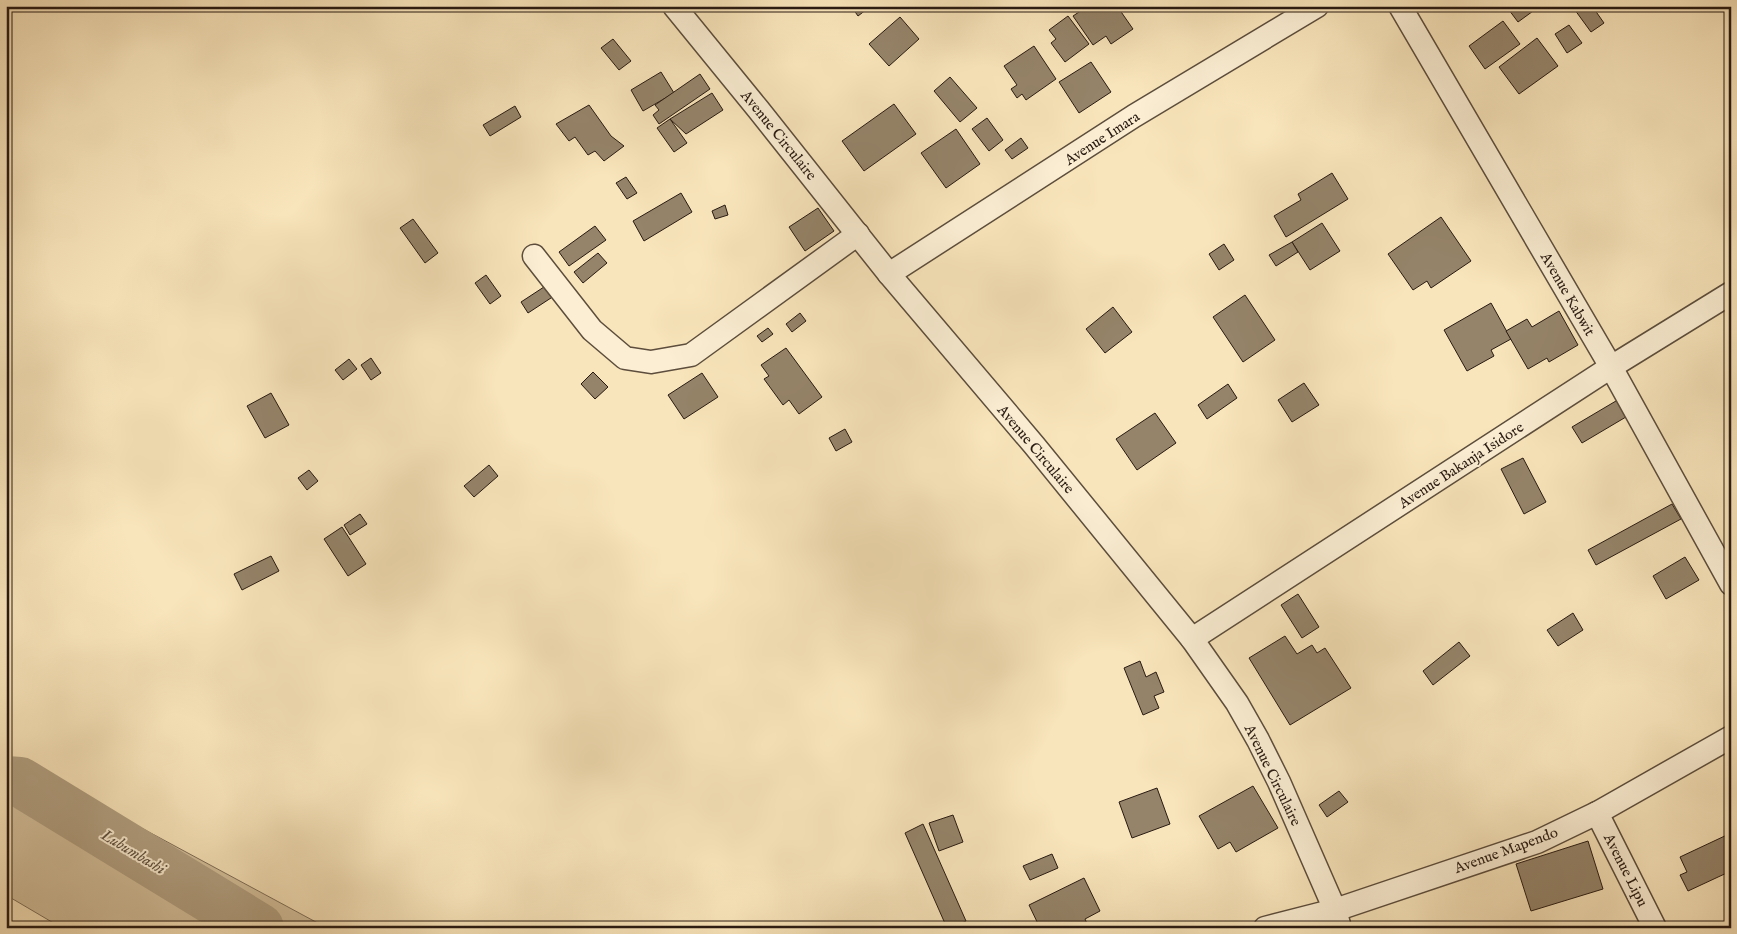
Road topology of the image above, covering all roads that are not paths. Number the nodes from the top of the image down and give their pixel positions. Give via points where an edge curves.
1 (674, 6) edge
2 (1317, 6) edge
3 (1400, 6) edge
4 (858, 234) junction
5 (534, 256) dead end
6 (889, 274) junction
7 (1731, 293) edge
8 (1611, 367) junction
9 (1731, 584) edge
10 (1192, 639) junction
11 (1731, 737) edge
12 (1597, 813) junction
13 (1337, 919) edge
14 (1265, 928) edge
15 (1654, 928) edge

1 - 4 street, Avenue Circulaire
2 - 6 street, Avenue Imara via 1134,116
3 - 8 street, Avenue Kabwit
4 - 5 street via 691,355 651,362 625,358 592,330
4 - 6 street, Avenue Circulaire
6 - 10 street, Avenue Circulaire
7 - 8 street, Avenue Bakanja Isidore
8 - 9 street, Avenue Kabwit
8 - 10 street, Avenue Bakanja Isidore
10 - 13 street, Avenue Circulaire via 1238,703 1258,740
11 - 12 street, Avenue Mapendo
12 - 13 street, Avenue Mapendo via 1537,842
12 - 15 street, Avenue Lipu
13 - 14 street, Avenue Mapendo

